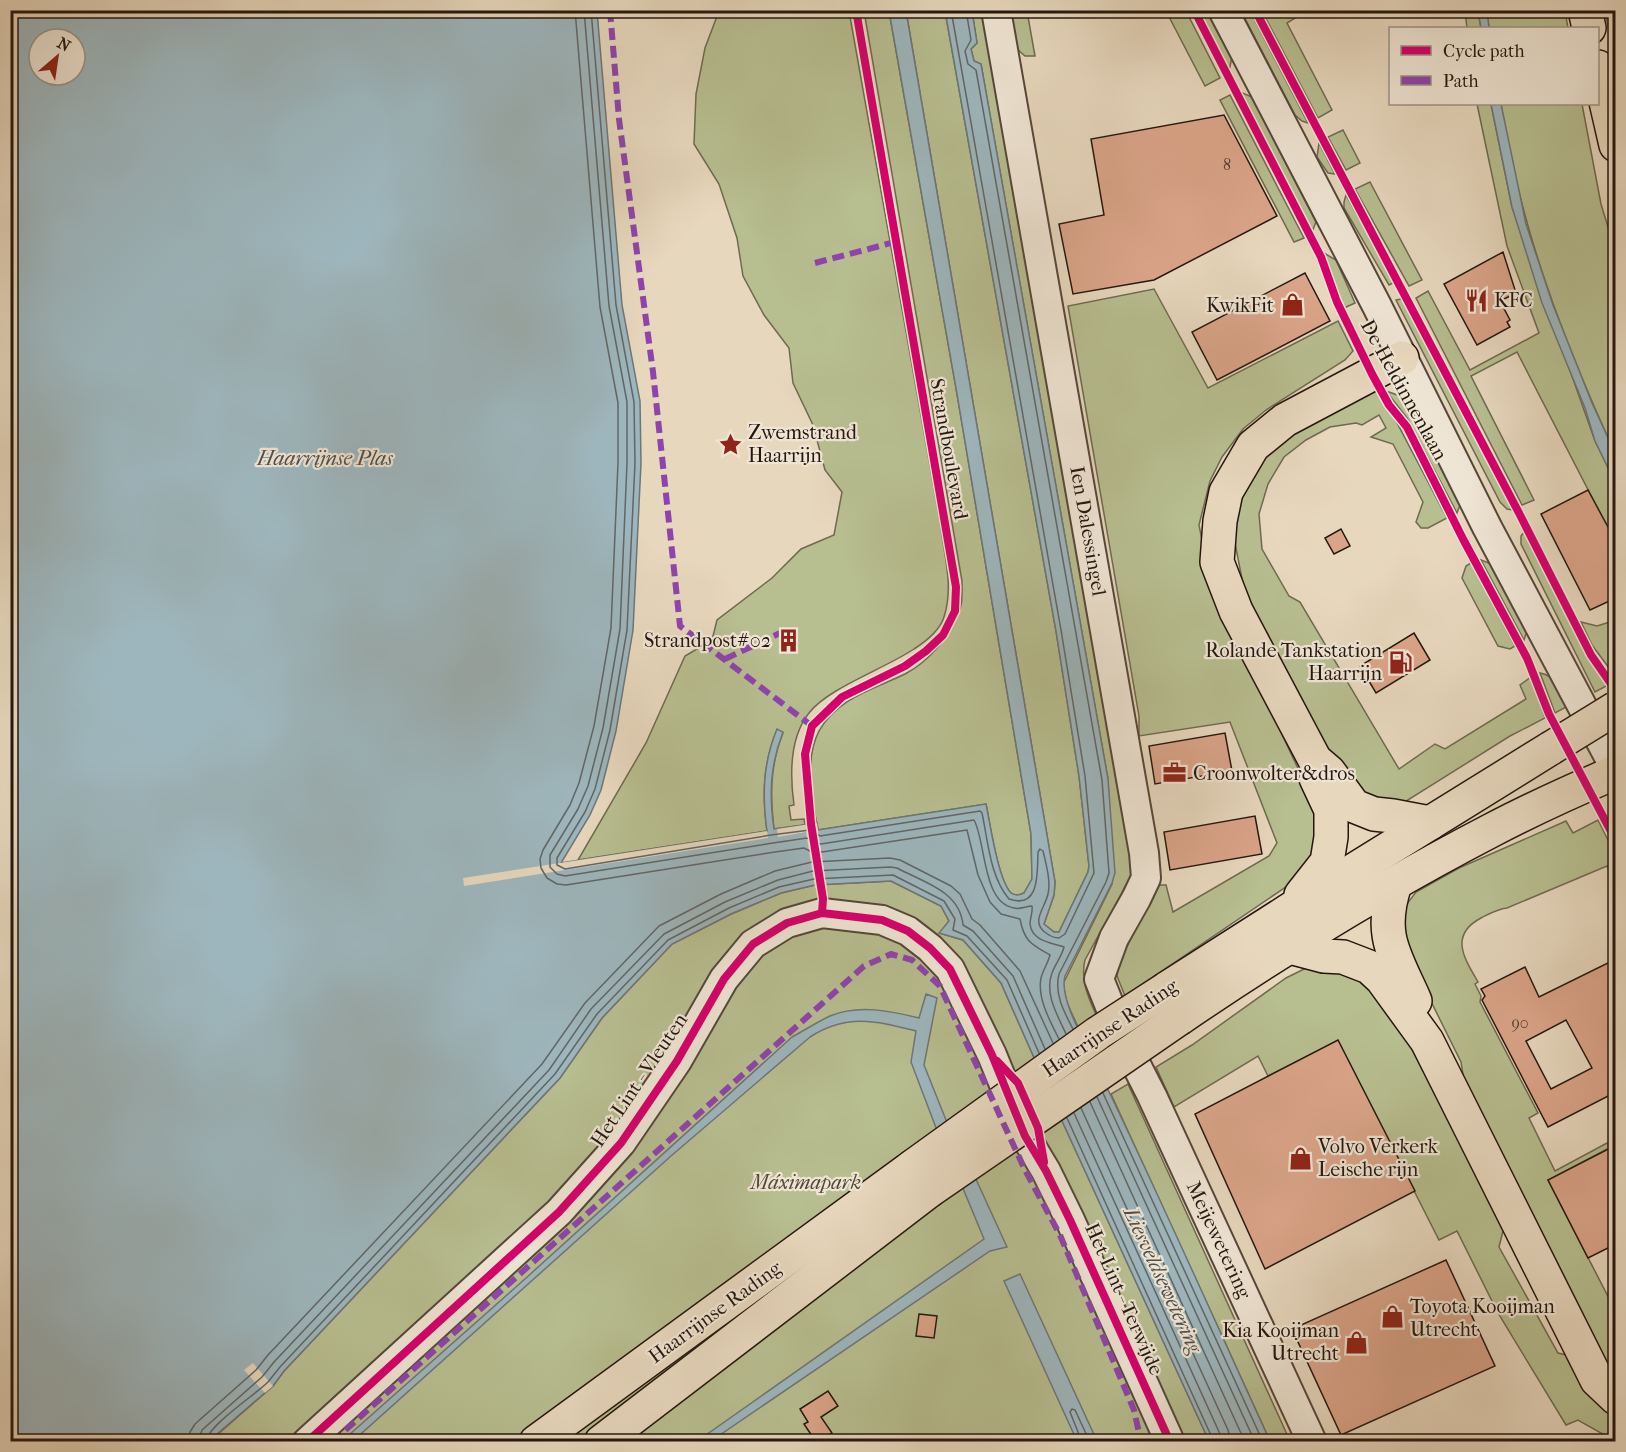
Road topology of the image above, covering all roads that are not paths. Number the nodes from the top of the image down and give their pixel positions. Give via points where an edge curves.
1 (996, 10) edge
2 (1223, 10) edge
3 (1586, 10) edge
4 (1589, 27) edge
5 (1599, 71) edge
6 (1616, 145) edge
7 (1402, 358) junction
8 (1616, 708) edge
9 (1315, 760) junction
10 (1616, 771) edge
11 (1430, 824) junction
12 (1395, 884) junction
13 (1288, 911) junction
14 (1290, 947) junction
15 (1173, 1004) junction
16 (1123, 1039) joint
17 (1427, 1041) junction
18 (1046, 1171) joint
19 (921, 1179) junction
20 (1616, 1398) edge
21 (307, 1442) edge
22 (536, 1442) edge
23 (601, 1442) edge
24 (1170, 1442) edge
25 (1312, 1442) edge

1 - 16 street, Ien Dalessingel via 1144,853 1146,878 1114,938 1099,979
2 - 7 street, De Heldinnenlaan
3 - 4 main road
5 - 6 main road
7 - 9 main road via 1285,420 1253,446 1226,492 1217,562 1236,610
7 - 10 street, De Heldinnenlaan
8 - 11 main road, Haarrijnse Rading, bridge
9 - 11 main road via 1354,806 1374,814
9 - 13 main road via 1316,778 1331,810 1329,853 1327,862
10 - 12 main road, Haarrijnse Rading via 1492,829
11 - 13 main road, Haarrijnse Rading
12 - 14 main road, Haarrijnse Rading
12 - 17 main road via 1389,903 1389,943 1417,1004
13 - 15 main road, Haarrijnse Rading
14 - 15 main road, Haarrijnse Rading
14 - 17 main road via 1343,957 1369,967
15 - 19 main road, Haarrijnse Rading, bridge
16 - 25 street, Meijewetering
17 - 20 main road via 1597,1380
18 - 21 street, Het Lint - Vleuten via 1025,1136 992,1055 950,969 930,948 908,931 882,920 822,913 787,923 753,944 724,979 677,1061 621,1143 559,1212
18 - 24 street, Het Lint - Terwijde
19 - 22 main road, Haarrijnse Rading
19 - 23 main road, Haarrijnse Rading

